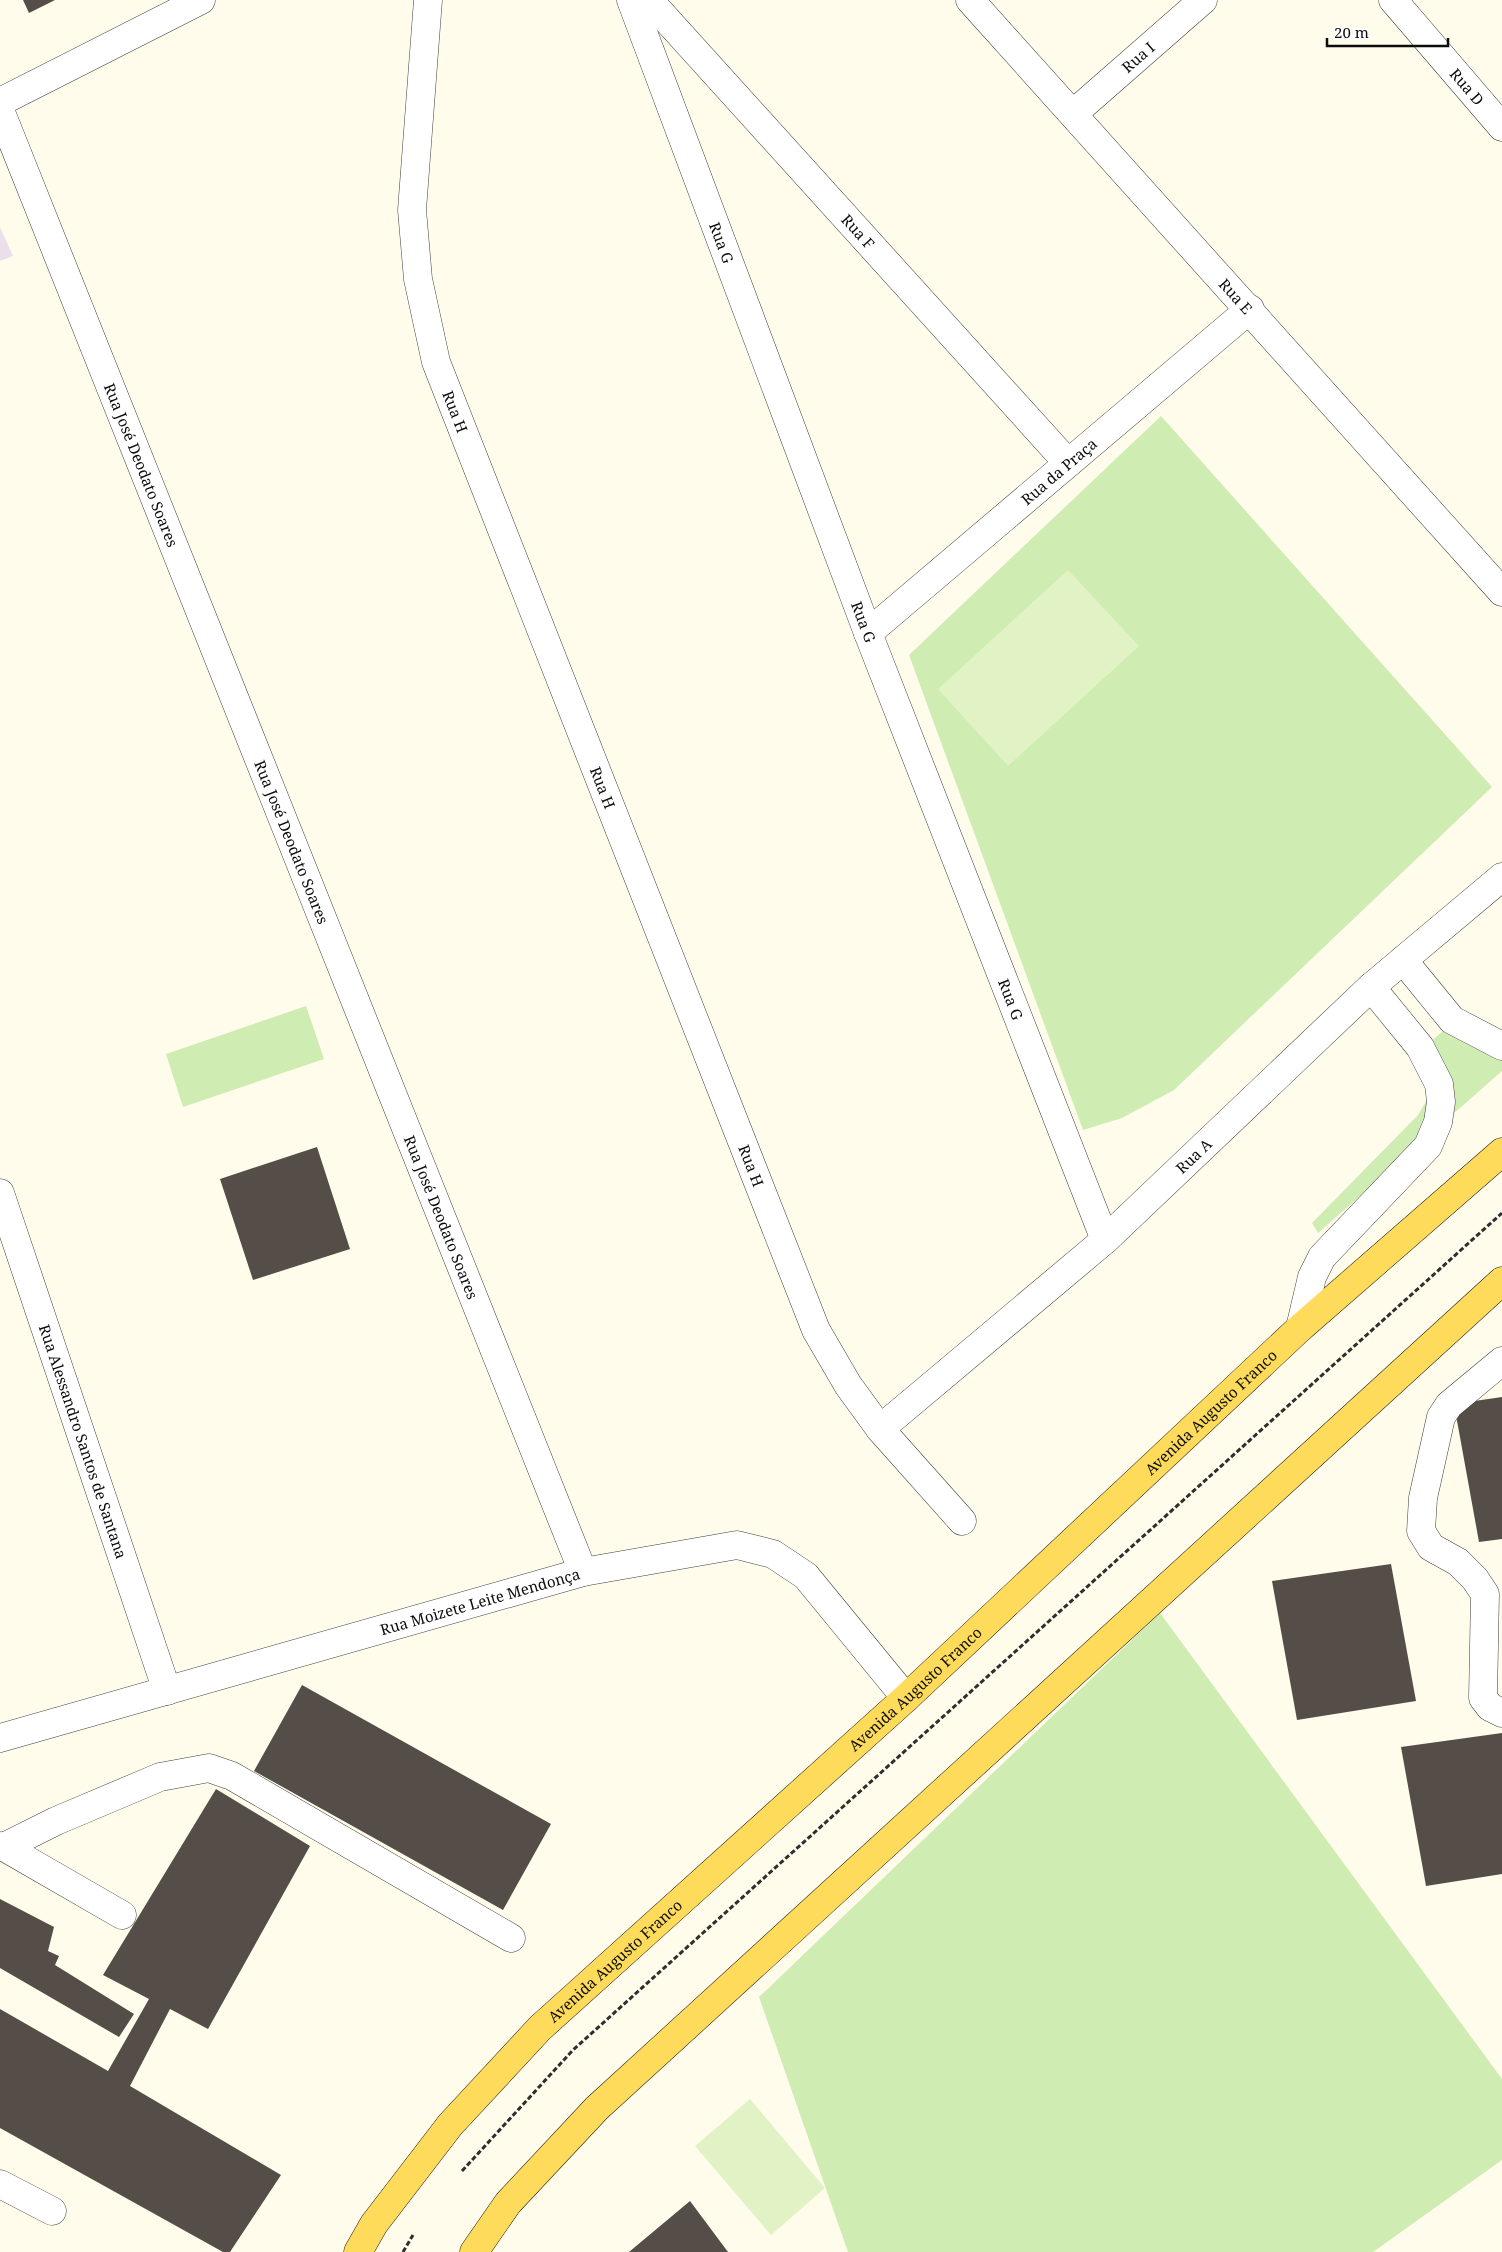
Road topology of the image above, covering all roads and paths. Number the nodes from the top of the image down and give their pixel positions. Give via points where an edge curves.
1 (201, 0) edge
2 (428, 0) edge
3 (631, 0) edge
4 (649, 0) edge
5 (970, 0) edge
6 (1203, 0) edge
7 (1393, 0) edge
8 (0, 102) edge
9 (0, 110) edge
10 (1074, 113) junction
11 (1502, 127) edge
12 (1250, 309) junction
13 (1068, 463) junction
14 (1502, 592) edge
15 (868, 633) junction
16 (1502, 877) edge
17 (1402, 960) junction
18 (1371, 987) junction
19 (1502, 1046) edge
20 (1502, 1152) edge
21 (0, 1192) edge
22 (1502, 1213) edge
23 (6, 1227) edge
24 (1105, 1240) junction
25 (1502, 1281) edge
26 (1300, 1328) junction
27 (1499, 1366) edge
28 (880, 1429) junction
29 (962, 1521) dead end
30 (583, 1572) junction
31 (167, 1691) junction
32 (906, 1698) junction
33 (1502, 1713) edge
34 (0, 1738) edge
35 (2, 1847) edge
36 (122, 1915) dead end
37 (511, 1938) dead end
38 (461, 2172) dead end
39 (0, 2184) edge
40 (52, 2211) dead end
41 (416, 2230) dead end
42 (358, 2252) edge
43 (403, 2252) edge
44 (474, 2252) edge

1 - 8 street
2 - 28 street, Rua H via 412,210 418,279 436,362 816,1330
3 - 15 street, Rua G
4 - 13 street, Rua F
5 - 10 street, Rua E
6 - 10 street, Rua I
7 - 11 street, Rua D
9 - 30 street, Rua José Deodato Soares
10 - 12 street, Rua E
12 - 13 street, Rua da Praça
12 - 14 street, Rua E
13 - 15 street, Rua da Praça
15 - 24 street, Rua G
16 - 17 street, Rua A
17 - 18 street, Rua A
17 - 19 street via 1452,1020
18 - 24 street, Rua A
18 - 26 street via 1420,1047 1439,1084 1438,1122 1428,1146 1322,1256 1312,1277
20 - 26 main road, Avenida Augusto Franco
21 - 23 street, Rua Alessandro Santos de Santana
22 - 38 path via 573,2050
23 - 31 street, Rua Alessandro Santos de Santana
24 - 28 street, Rua A
25 - 44 main road via 597,2108 508,2203
26 - 32 main road, Avenida Augusto Franco
27 - 33 street via 1449,1405 1441,1417 1423,1498 1421,1531 1431,1547 1458,1562 1485,1594 1483,1698 1490,1707
28 - 29 street, Rua H
30 - 31 street, Rua Moizete Leite Mendonça
30 - 32 street, Rua Moizete Leite Mendonça via 737,1545 773,1554 806,1576
31 - 34 street, Rua Moizete Leite Mendonça
32 - 42 main road, Avenida Augusto Franco via 540,2028 450,2125 374,2224
35 - 36 street
35 - 37 street via 160,1778 209,1768 232,1776
39 - 40 street
41 - 43 path

